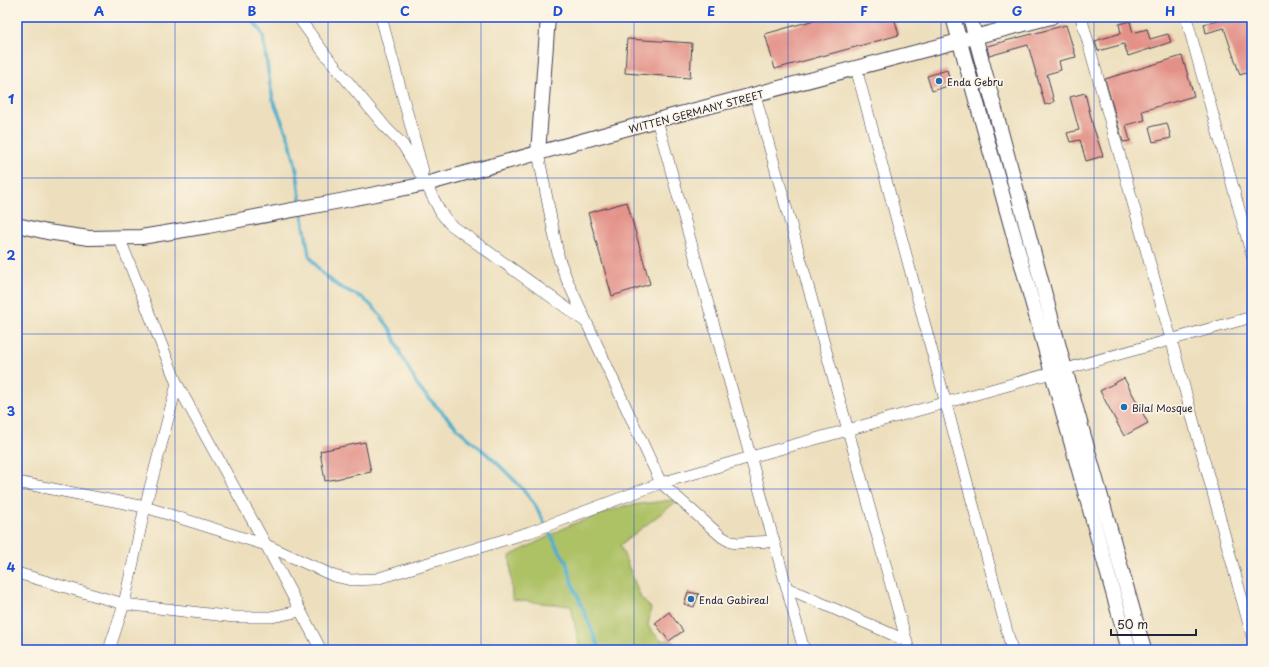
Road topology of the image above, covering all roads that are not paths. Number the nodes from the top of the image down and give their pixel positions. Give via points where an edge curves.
1 (298, 17) edge
2 (381, 17) edge
3 (548, 17) edge
4 (953, 17) edge
5 (970, 17) edge
6 (1051, 17) edge
7 (1080, 17) edge
8 (1186, 17) edge
9 (975, 37) junction
10 (959, 40) junction
11 (856, 68) junction
12 (755, 95) junction
13 (657, 120) junction
14 (538, 153) junction
15 (426, 184) junction
16 (17, 225) edge
17 (119, 237) junction
18 (1252, 256) edge
19 (1252, 317) edge
20 (587, 323) junction
21 (1171, 339) junction
22 (1058, 371) junction
23 (177, 384) junction
24 (946, 402) junction
25 (848, 429) junction
26 (751, 456) junction
27 (17, 482) edge
28 (661, 483) junction
29 (145, 507) junction
30 (1110, 529) junction
31 (1096, 533) junction
32 (774, 541) junction
33 (266, 545) junction
34 (17, 573) edge
35 (787, 588) junction
36 (124, 604) junction
37 (300, 611) junction
38 (1252, 636) edge
39 (909, 648) edge
40 (109, 650) edge
41 (321, 650) edge
42 (804, 650) edge
43 (1012, 650) edge
44 (1129, 650) edge
45 (1144, 650) edge

1 - 15 street via 325,54 403,145
2 - 15 street
3 - 14 street
4 - 10 street
5 - 9 street
6 - 9 street, WITTEN GERMANY STREET
7 - 21 street
8 - 18 street
9 - 10 street, WITTEN GERMANY STREET
9 - 22 street
10 - 11 street, WITTEN GERMANY STREET
10 - 22 street
11 - 12 street, WITTEN GERMANY STREET
11 - 24 street
12 - 13 street, WITTEN GERMANY STREET
12 - 25 street
13 - 14 street, WITTEN GERMANY STREET
13 - 26 street
14 - 15 street, WITTEN GERMANY STREET
14 - 20 street via 559,259
15 - 17 street, WITTEN GERMANY STREET via 170,233
15 - 20 street via 441,213 450,224
16 - 17 street, WITTEN GERMANY STREET via 67,236
17 - 23 street
19 - 21 street
20 - 28 street
21 - 22 street
21 - 38 street
22 - 24 street
22 - 30 street
22 - 31 street
23 - 29 street
23 - 33 street
24 - 25 street
24 - 43 street
25 - 26 street
25 - 39 street
26 - 28 street
26 - 32 street
27 - 29 street
28 - 32 street via 731,542
28 - 33 street via 564,521 376,579 351,580 334,576
29 - 33 street
29 - 36 street
30 - 31 street
30 - 45 street
31 - 44 street
32 - 35 street
33 - 37 street
34 - 36 street
35 - 39 street
35 - 42 street
36 - 37 street via 234,617 271,617
36 - 40 street
37 - 41 street

